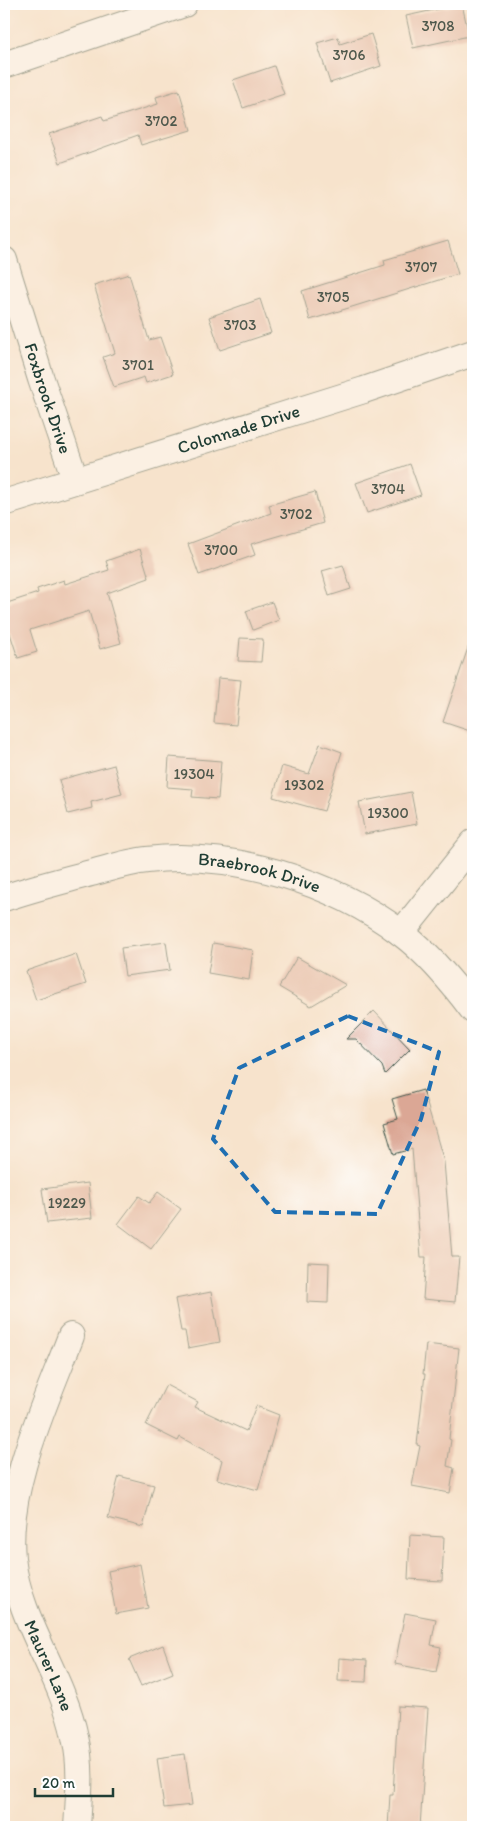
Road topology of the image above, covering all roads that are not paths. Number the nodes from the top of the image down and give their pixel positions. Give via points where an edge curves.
1 (184, 4) edge
2 (4, 65) edge
3 (4, 260) edge
4 (473, 353) edge
5 (75, 479) junction
6 (4, 503) edge
7 (473, 843) edge
8 (4, 898) edge
9 (401, 933) junction
10 (473, 1010) edge
11 (71, 1336) dead end
12 (8, 1527) edge
13 (77, 1827) edge

1 - 2 street
3 - 5 street, Foxbrook Drive
4 - 5 street, Colonnade Drive
5 - 6 street, Colonnade Drive
7 - 9 street
8 - 9 street, Braebrook Drive via 147,860 202,859 268,870 317,886 364,908
9 - 10 street, Braebrook Drive via 452,982
11 - 12 street, Maurer Lane via 34,1434
12 - 13 street, Maurer Lane via 22,1601 67,1708 75,1736 80,1771

